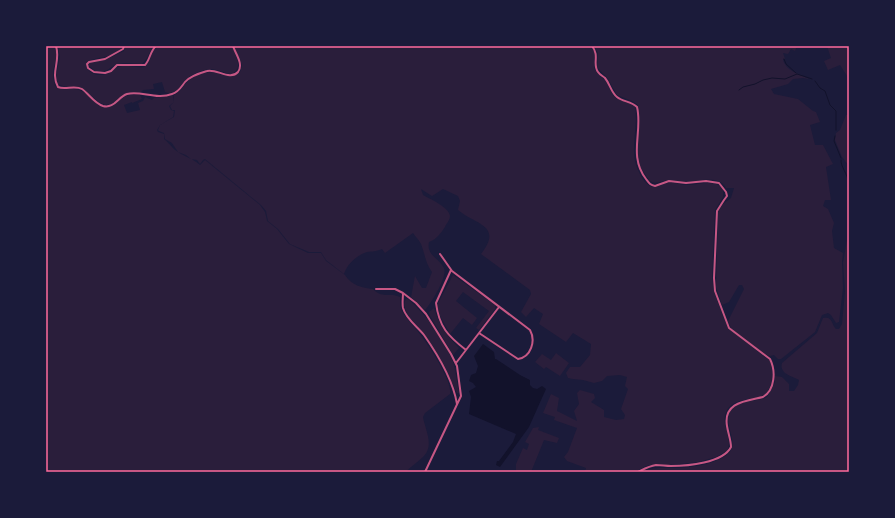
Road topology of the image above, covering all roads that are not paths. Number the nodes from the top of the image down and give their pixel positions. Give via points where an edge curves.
1 (56, 46) edge
2 (124, 46) edge
3 (156, 46) edge
4 (233, 46) edge
5 (592, 46) edge
6 (440, 254) dead end
7 (451, 270) junction
8 (376, 288) dead end
9 (403, 293) junction
10 (499, 307) junction
11 (479, 333) junction
12 (466, 350) junction
13 (456, 363) junction
14 (457, 405) junction
15 (425, 472) edge
16 (638, 472) edge

1 - 4 street via 59,57 54,77 58,86 80,88 102,106 109,106 127,94 157,97 171,95 188,79 206,71 236,74 240,64
2 - 3 street via 111,56 89,62 88,68 94,72 105,73 117,65 145,65
5 - 16 street via 597,57 596,68 606,79 614,95 636,107 637,164 649,184 655,186 669,181 712,181 719,183 726,192 716,211 716,291 729,328 770,359 773,371 772,385 766,395 731,407 727,414 731,447 724,454 716,459 686,466 656,466
6 - 7 street
7 - 10 street
7 - 12 street via 436,303 436,309 445,331
8 - 9 street via 388,288
9 - 13 street via 426,314
9 - 14 street via 402,304 405,313 424,336 450,379
10 - 11 street
10 - 11 street via 532,333 532,345 527,354 522,359 515,359
11 - 12 street
12 - 13 street
13 - 14 street via 461,391
14 - 15 street

